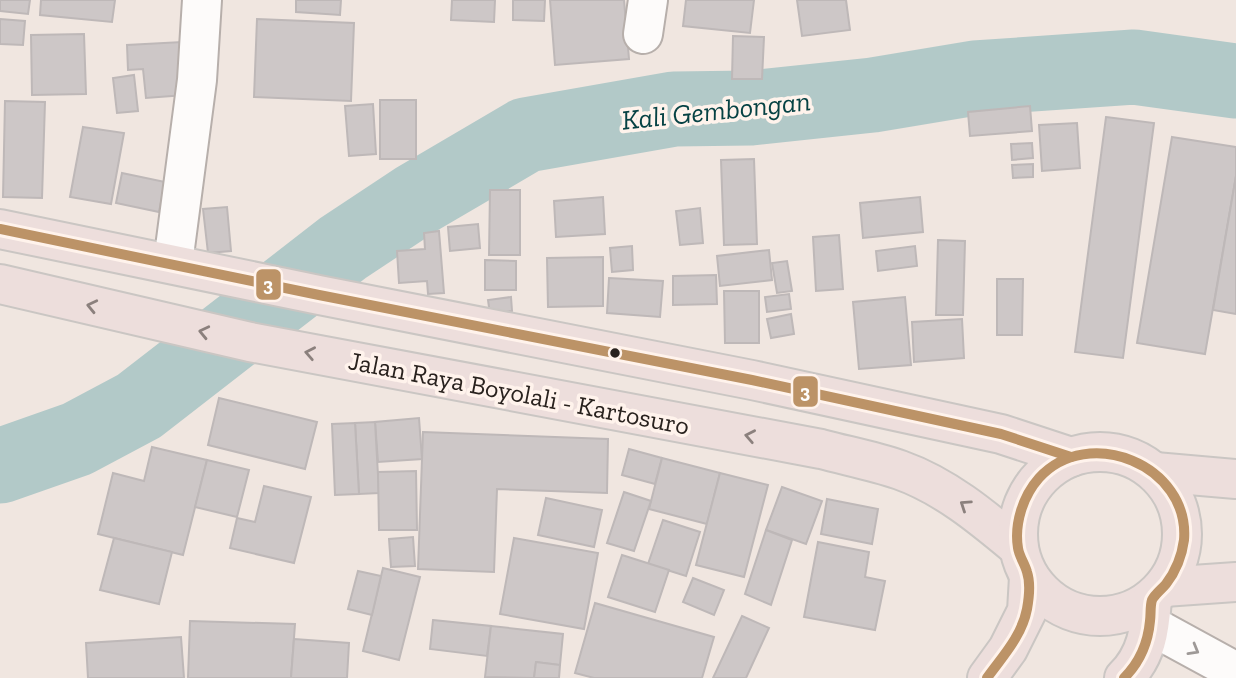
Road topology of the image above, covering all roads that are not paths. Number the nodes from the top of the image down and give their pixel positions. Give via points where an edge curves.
1 (202, 0) edge
2 (0, 229) edge
3 (173, 263) junction
4 (0, 284) edge
5 (1071, 457) junction
6 (1155, 472) junction
7 (1236, 479) edge
8 (1023, 562) junction
9 (1236, 582) edge
10 (1155, 604) junction
11 (1236, 676) edge
12 (988, 678) edge
13 (1124, 678) edge

1 - 3 street via 193,115
2 - 3 highway
3 - 5 highway via 738,377 1001,434
8 -> 4 highway, Jalan Raya Boyolali - Kartosuro via 983,518 925,480 879,464 821,449 250,342
5 - 6 highway via 1115,453
5 - 8 highway via 1044,473 1019,515
6 - 7 highway
6 - 10 highway via 1177,502 1183,528 1174,572
8 - 10 highway via 1044,595 1085,615 1109,616
8 - 12 highway via 1027,611
9 - 10 highway
10 -> 11 street
10 - 13 highway via 1146,645

